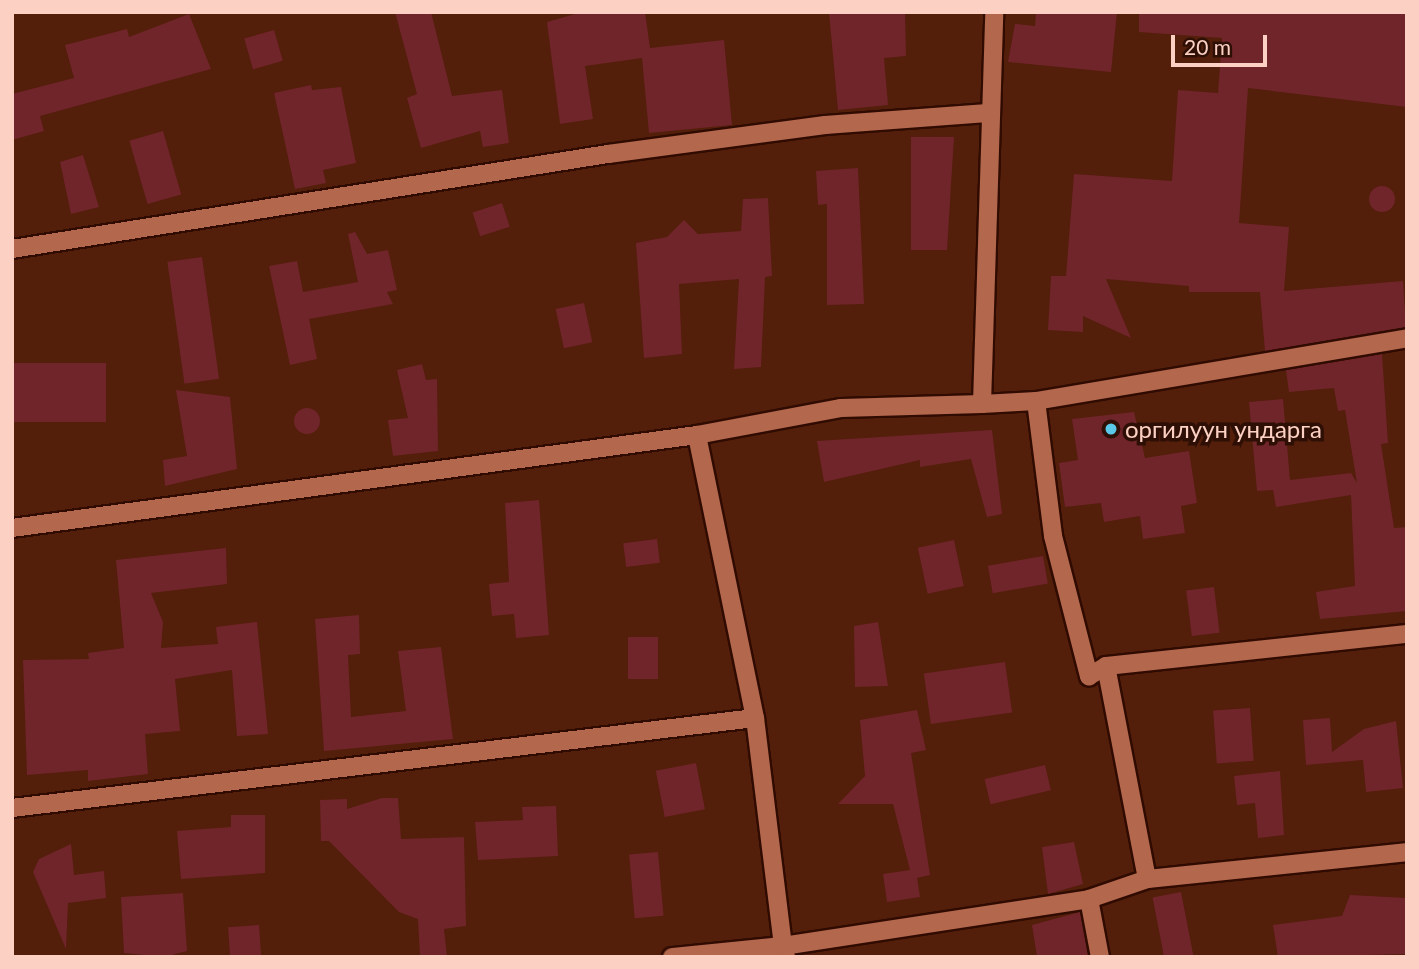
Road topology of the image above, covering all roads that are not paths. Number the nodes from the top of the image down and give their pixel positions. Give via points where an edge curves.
1 (994, 12) edge
2 (988, 114) junction
3 (12, 249) edge
4 (1407, 338) edge
5 (1036, 401) junction
6 (982, 404) junction
7 (697, 435) junction
8 (12, 528) edge
9 (1407, 634) edge
10 (1106, 666) junction
11 (755, 718) junction
12 (12, 808) edge
13 (1407, 852) edge
14 (1147, 879) junction
15 (1089, 899) junction
16 (785, 951) edge
17 (672, 957) edge
18 (1100, 957) edge

1 - 2 street
2 - 3 street via 825,124 608,154
2 - 6 street
4 - 5 street
5 - 6 street
5 - 10 street via 1054,536 1089,676
6 - 7 street via 841,408
7 - 8 street
7 - 11 street
9 - 10 street
10 - 14 street
11 - 12 street
11 - 16 street
13 - 14 street
14 - 15 street
15 - 16 street
15 - 18 street
16 - 17 street

